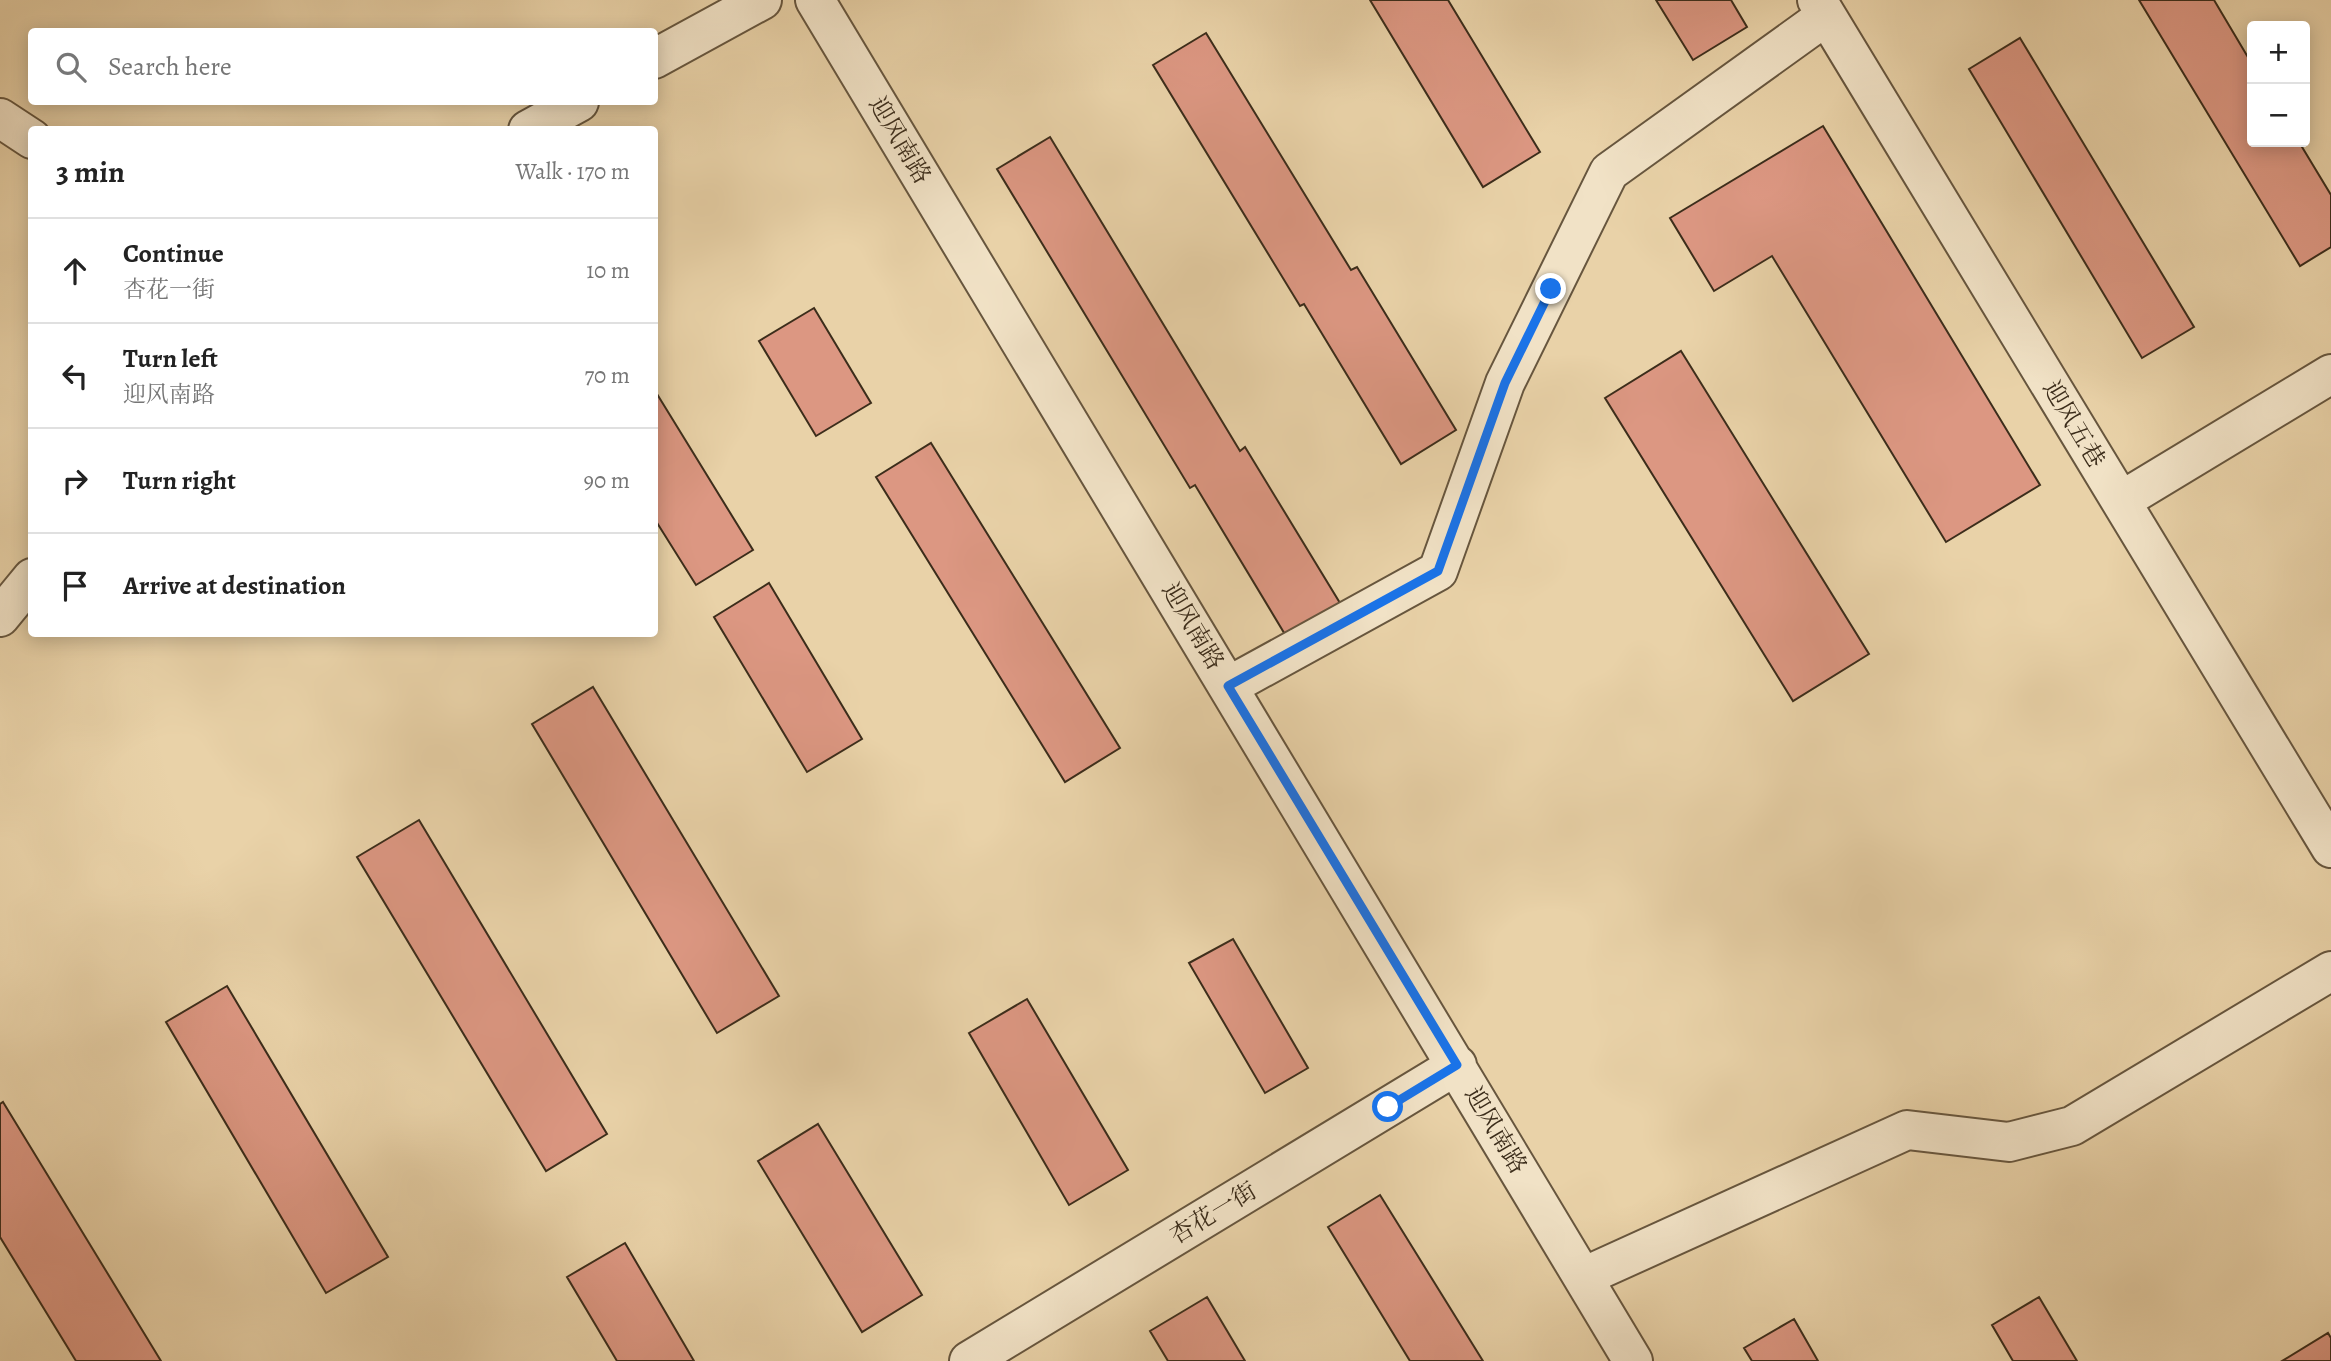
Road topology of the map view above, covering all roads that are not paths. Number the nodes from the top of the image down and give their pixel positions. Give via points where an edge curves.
1 (762, 0) edge
2 (815, 0) edge
3 (1821, 8) edge
4 (658, 58) edge
5 (574, 105) edge
6 (0, 118) edge
7 (535, 126) edge
8 (28, 136) edge
9 (2331, 374) edge
10 (2121, 501) junction
11 (28, 583) edge
12 (0, 617) edge
13 (1228, 686) junction
14 (2331, 848) edge
15 (2331, 971) edge
16 (1457, 1065) junction
17 (1583, 1277) junction
18 (969, 1361) edge
19 (1633, 1361) edge

1 - 4 street
2 - 13 street, 迎风南路
3 - 10 street, 迎风五巷
3 - 13 street via 1609,172 1505,383 1438,571
5 - 7 street
6 - 8 street
9 - 10 street
10 - 14 street, 迎风五巷
11 - 12 street
13 - 16 street, 迎风南路
15 - 17 street via 2072,1126 2009,1142 1907,1130
16 - 17 street, 迎风南路
16 - 18 street, 杏花一街
17 - 19 street, 迎风南路

